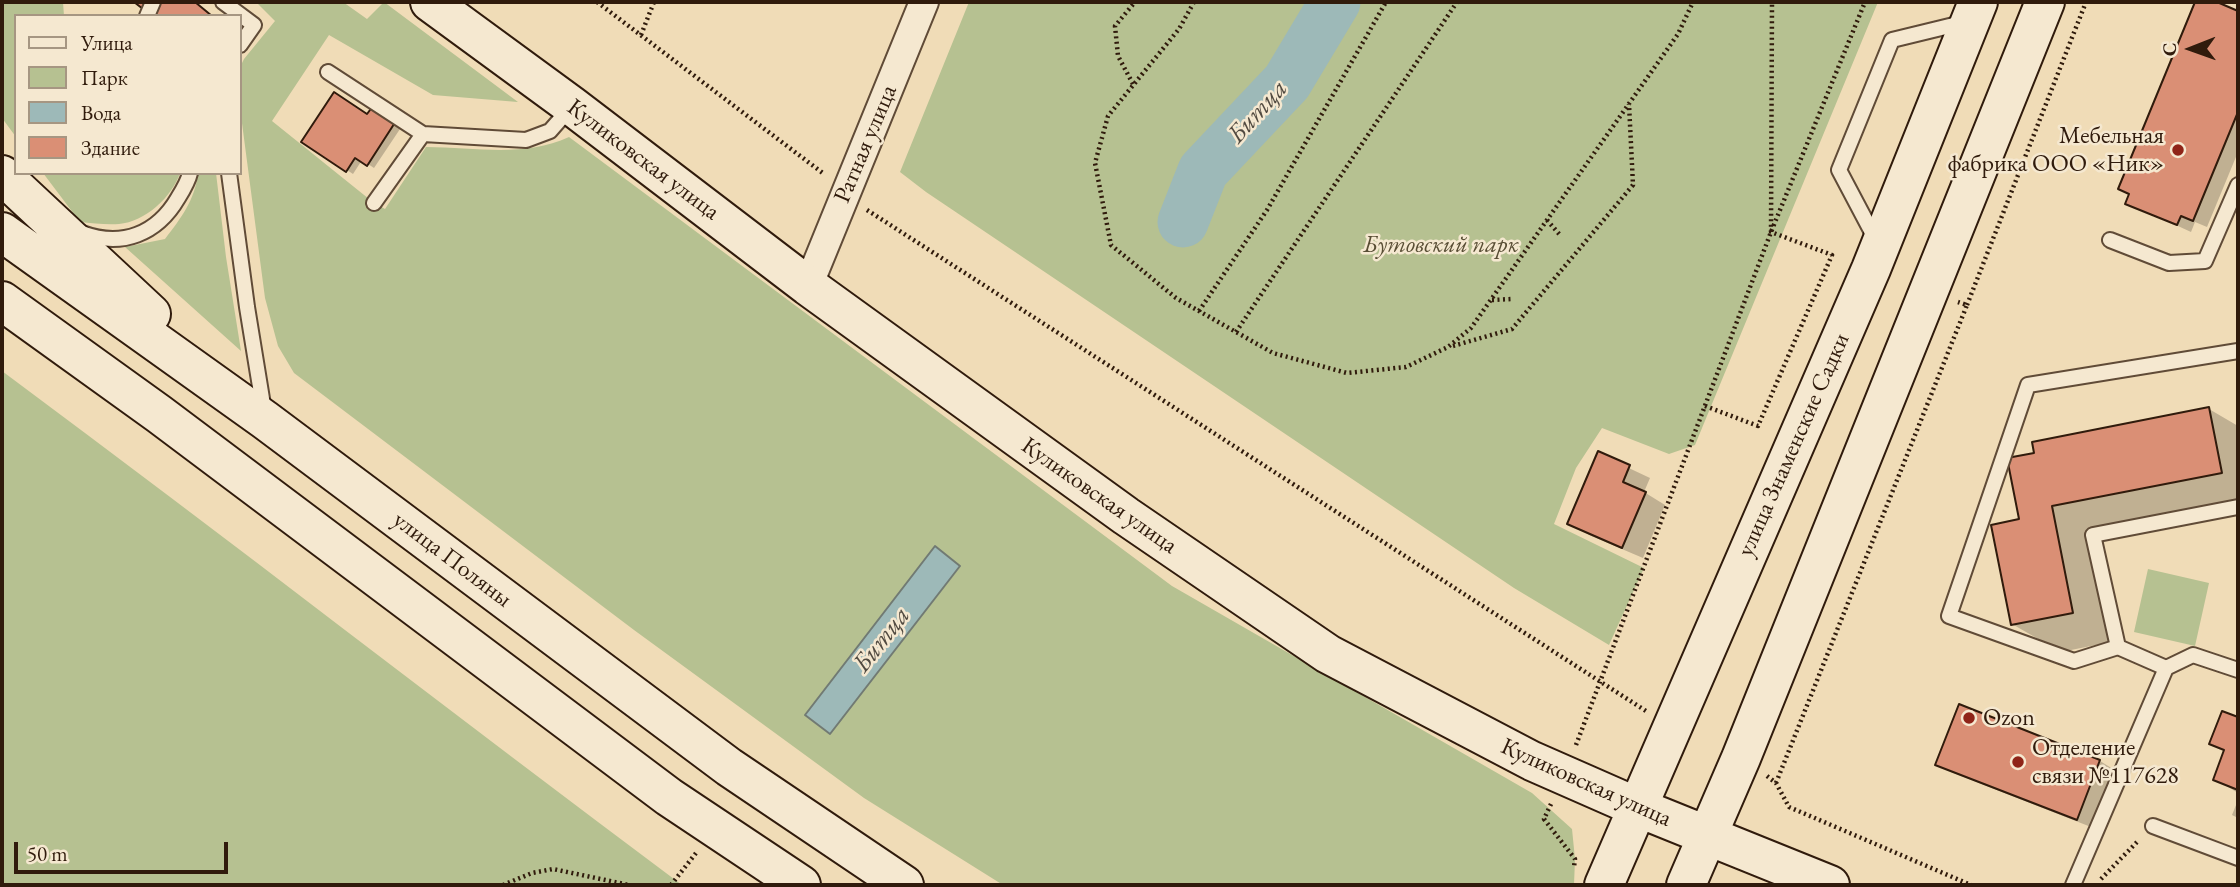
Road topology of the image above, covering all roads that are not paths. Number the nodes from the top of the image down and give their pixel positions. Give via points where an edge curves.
1 (223, 2) edge
2 (430, 2) edge
3 (925, 2) edge
4 (2045, 2) edge
5 (1974, 11) edge
6 (239, 14) edge
7 (242, 16) edge
8 (242, 42) edge
9 (328, 72) dead end
10 (572, 106) junction
11 (423, 134) junction
12 (190, 175) edge
13 (229, 175) edge
14 (2, 176) edge
15 (2238, 185) edge
16 (374, 203) dead end
17 (51, 220) junction
18 (2, 232) edge
19 (2110, 240) dead end
20 (1880, 247) junction
21 (808, 286) junction
22 (2, 301) edge
23 (2238, 351) edge
24 (265, 420) junction
25 (2238, 507) edge
26 (2118, 648) junction
27 (2166, 668) junction
28 (2238, 670) edge
29 (1639, 808) junction
30 (2153, 826) road end
31 (1708, 836) junction
32 (2238, 858) edge
33 (1589, 879) edge
34 (801, 885) edge
35 (904, 885) edge
36 (1686, 885) edge
37 (1830, 885) edge
38 (2073, 885) edge

1 - 6 lane
2 - 10 street, Куликовская улица
3 - 21 street, Ратная улица
4 - 31 street
5 - 20 street, улица Знаменские Садки
5 - 20 lane via 1892,40 1839,170
7 - 8 lane via 254,25
9 - 11 lane
10 - 11 lane via 550,131 526,140
10 - 21 street, Куликовская улица
11 - 16 lane
12 - 17 lane via 168,215 139,236 99,240
13 - 24 lane
14 - 17 street
15 - 19 lane via 2205,261 2169,263
17 - 24 street
18 - 24 street, улица Поляны
20 - 29 street, улица Знаменские Садки
21 - 29 street, Куликовская улица via 1126,516 1328,654 1532,761
22 - 34 street via 669,797
23 - 26 lane via 2028,386 1950,616 2074,661
24 - 35 street, улица Поляны via 729,767
25 - 26 lane via 2093,535
26 - 27 lane
27 - 28 lane via 2193,655
27 - 38 lane
29 - 31 street, Куликовская улица
29 - 33 street, улица Знаменские Садки
30 - 32 lane
31 - 36 street
31 - 37 street, Куликовская улица

